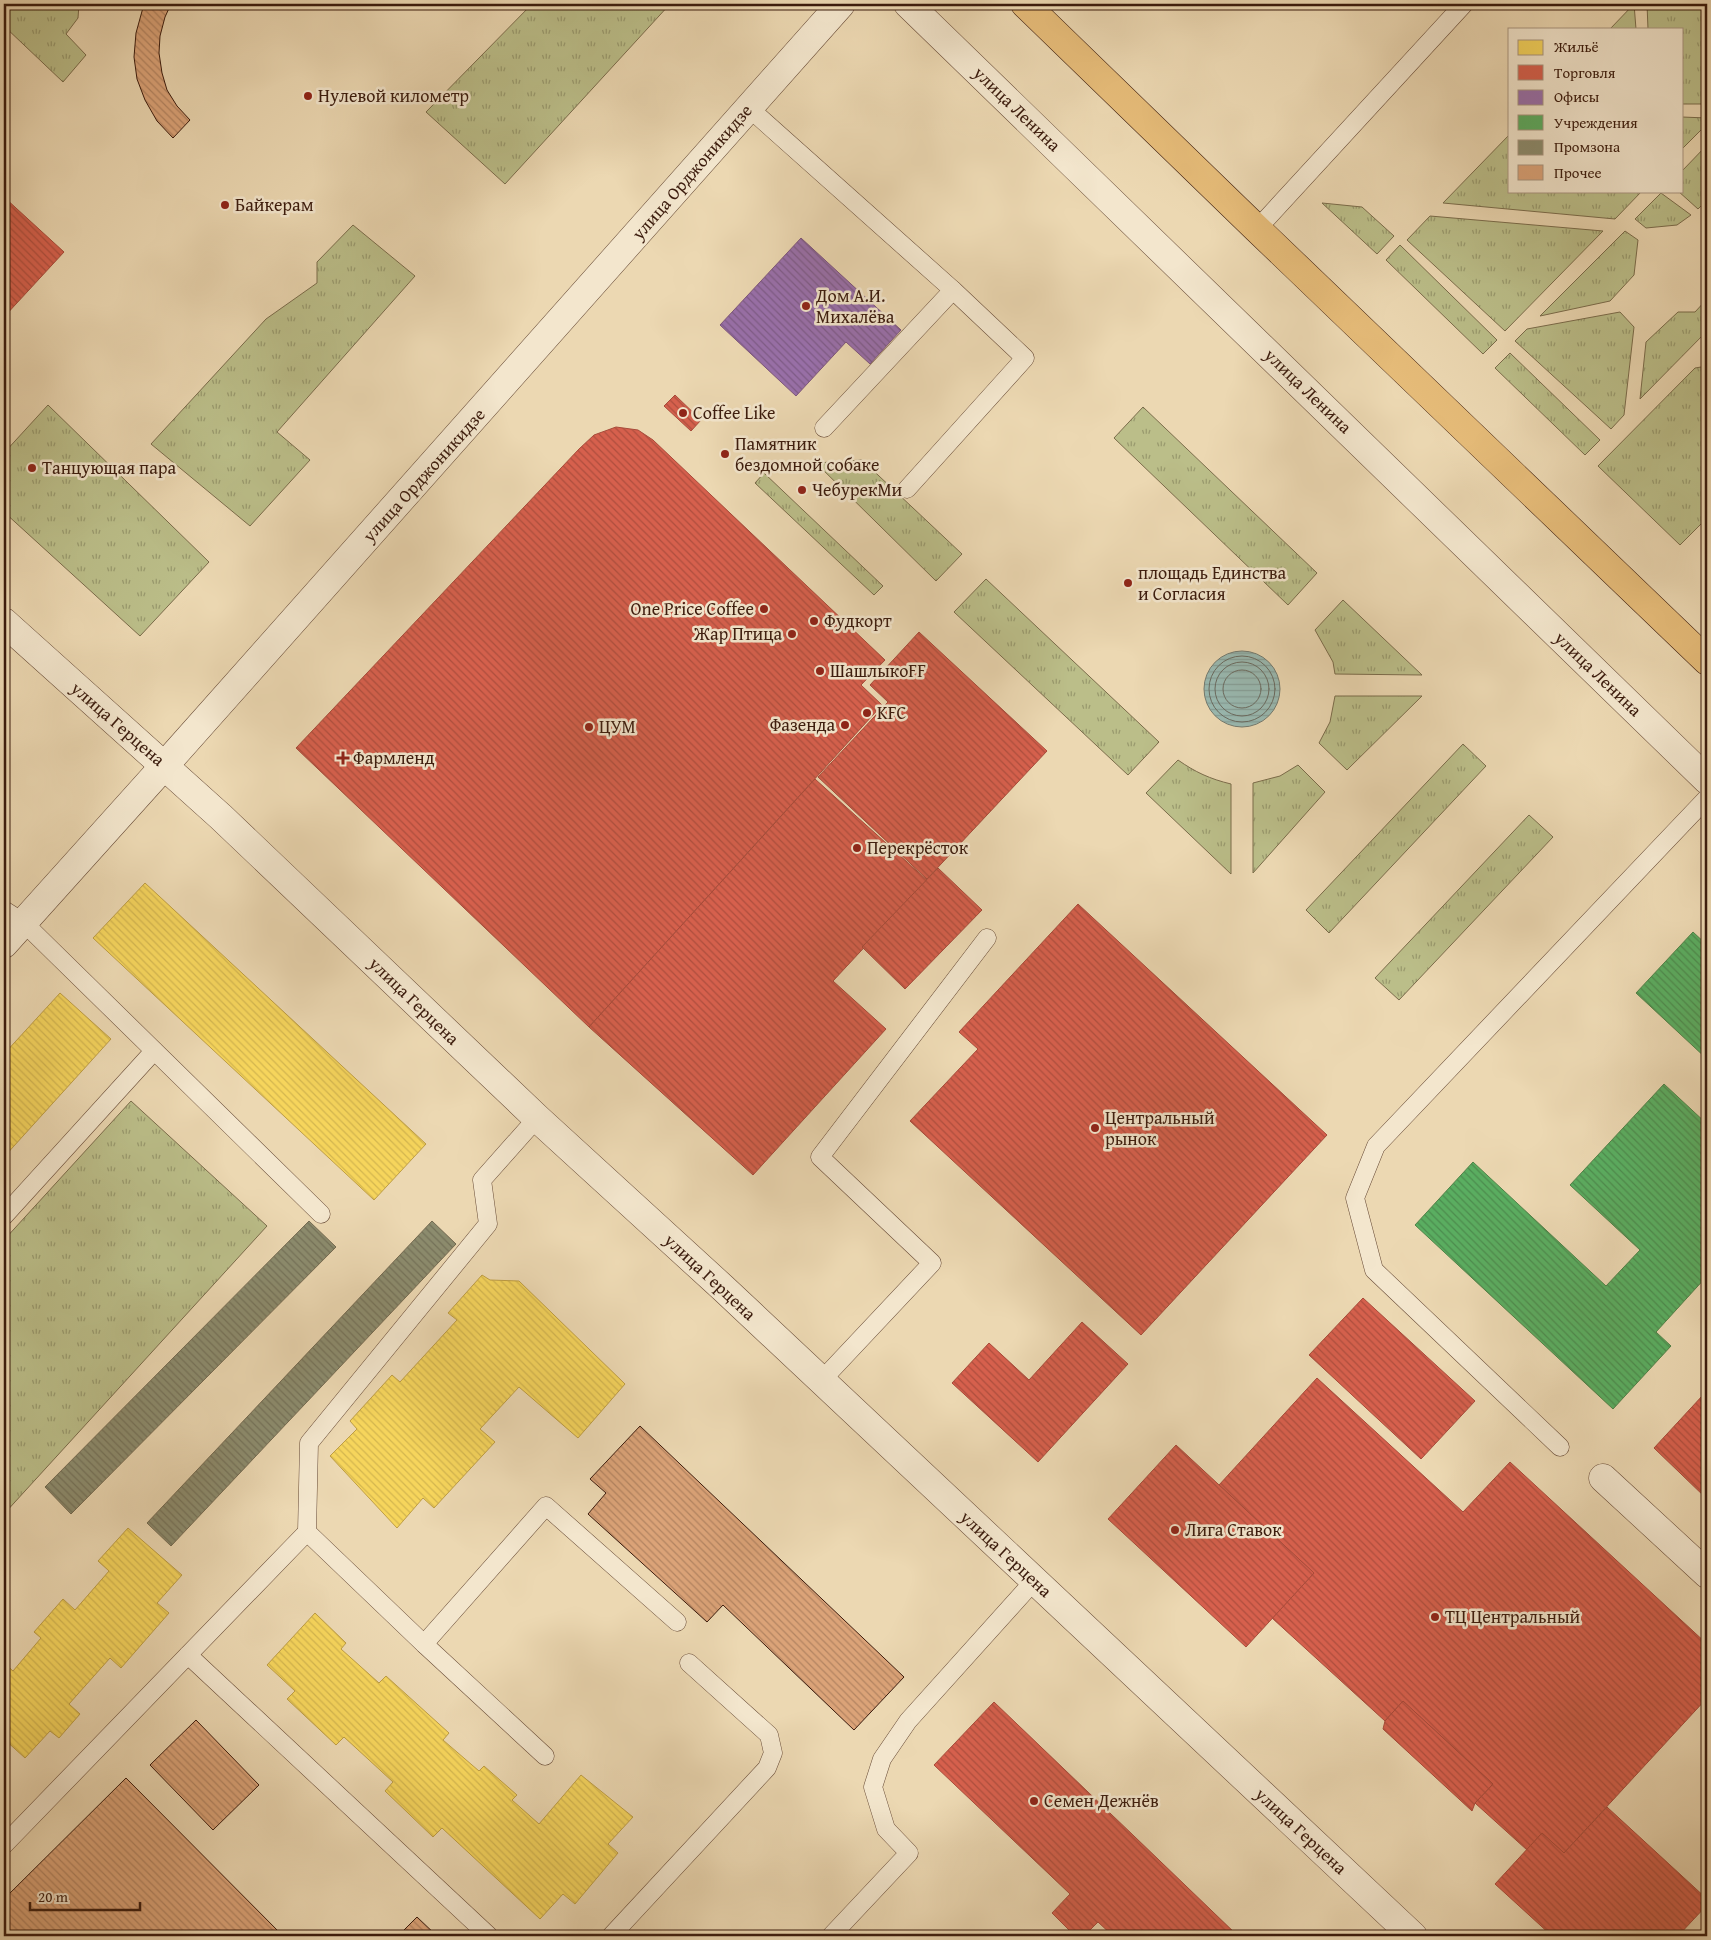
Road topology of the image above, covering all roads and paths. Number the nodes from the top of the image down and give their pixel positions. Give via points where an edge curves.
1 (841, 4) edge
2 (908, 4) edge
3 (1025, 4) edge
4 (1464, 4) edge
5 (749, 108) junction
6 (1257, 229) junction
7 (953, 290) junction
8 (824, 428) dead end
9 (907, 489) dead end
10 (4, 622) edge
11 (1707, 661) edge
12 (164, 765) junction
13 (1707, 780) edge
14 (1707, 798) edge
15 (13, 916) edge
16 (987, 938) dead end
17 (4, 944) edge
18 (154, 1050) junction
19 (537, 1118) junction
20 (321, 1214) dead end
21 (4, 1216) edge
22 (822, 1380) junction
23 (1560, 1447) dead end
24 (1603, 1478) dead end
25 (307, 1532) junction
26 (1707, 1574) edge
27 (1034, 1581) junction
28 (677, 1622) dead end
29 (424, 1644) junction
30 (188, 1655) junction
31 (689, 1663) dead end
32 (545, 1756) dead end
33 (4, 1845) edge
34 (489, 1936) edge
35 (611, 1936) edge
36 (831, 1936) edge
37 (1413, 1936) edge

1 - 5 street, улица Орджоникидзе
2 - 13 street, улица Ленина
3 - 6 main road
4 - 6 lane
5 - 7 lane
5 - 12 street, улица Орджоникидзе
6 - 11 main road
7 - 8 lane
7 - 9 lane via 1025,358
10 - 12 street, улица Герцена
12 - 15 street, улица Орджоникидзе
12 - 19 street, улица Герцена
14 - 23 lane via 1376,1146 1355,1198 1374,1270
15 - 17 street, улица Орджоникидзе
15 - 18 lane
16 - 22 lane via 820,1157 932,1263
18 - 20 lane
18 - 21 lane
19 - 22 street, улица Герцена
19 - 25 lane via 482,1180 488,1224 309,1443
22 - 27 street, улица Герцена
24 - 26 street
25 - 29 lane
25 - 30 lane
27 - 36 lane via 908,1721 882,1759 873,1787 886,1829 909,1853
27 - 37 street, улица Герцена
28 - 29 lane via 546,1506
29 - 32 lane
30 - 33 lane
30 - 34 lane
31 - 35 lane via 769,1735 772,1752 767,1768

